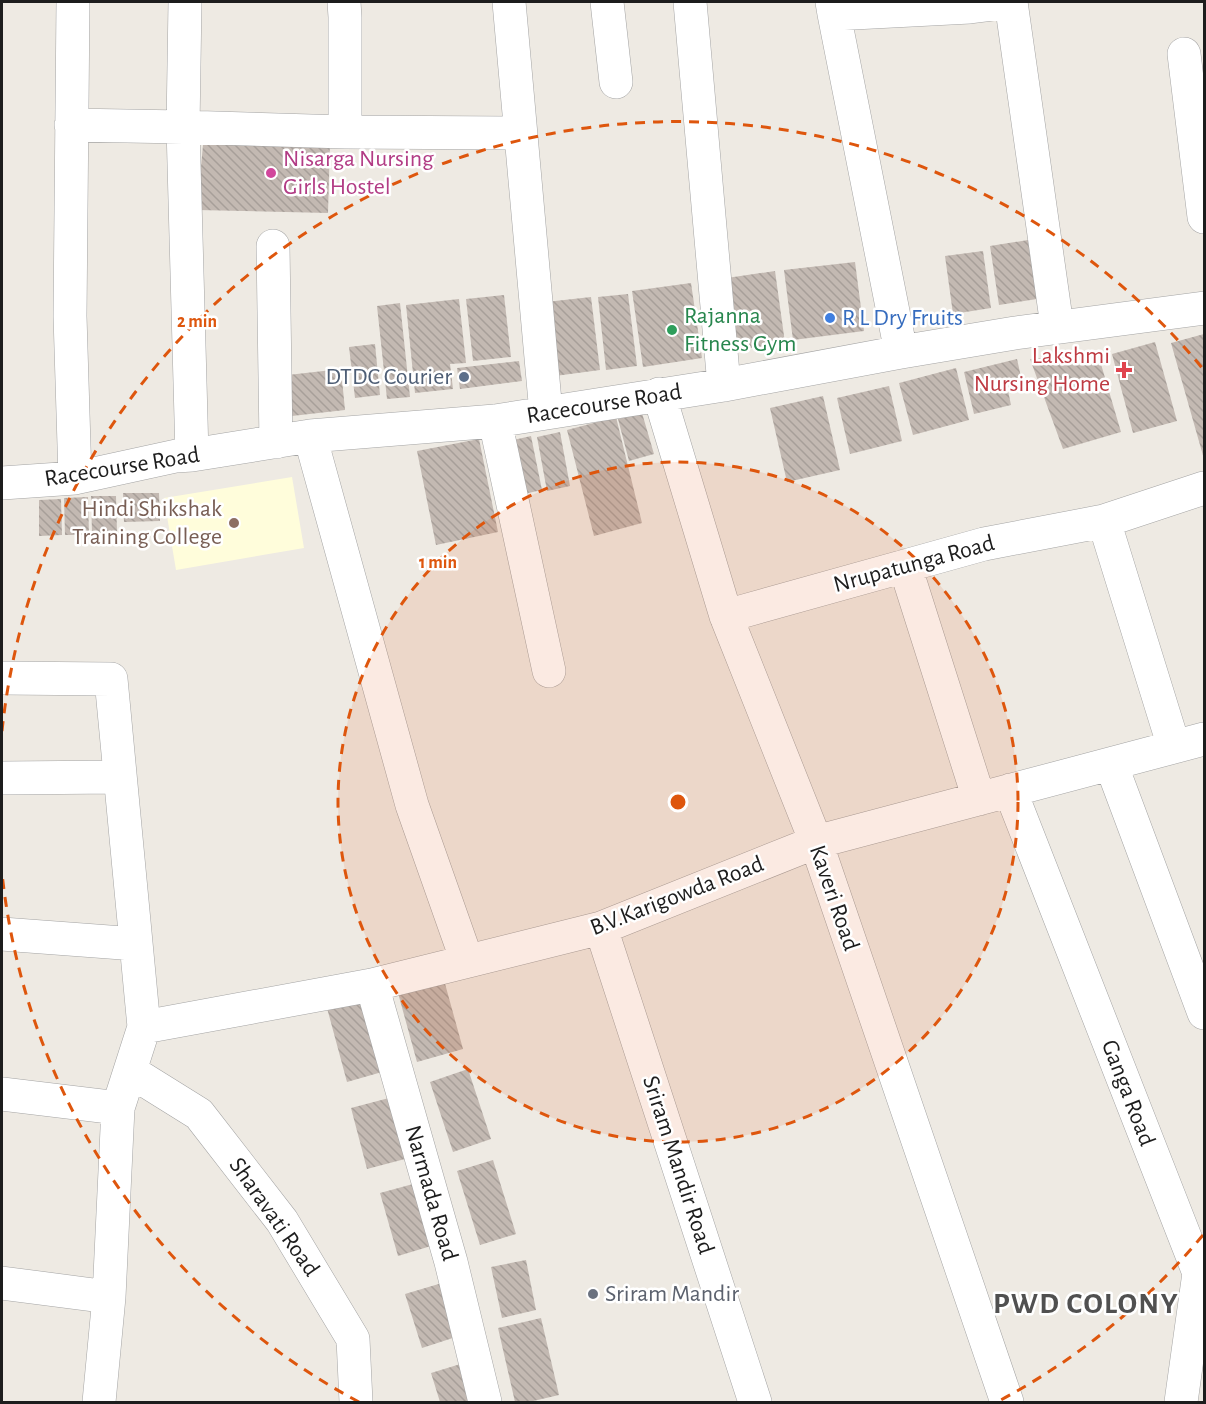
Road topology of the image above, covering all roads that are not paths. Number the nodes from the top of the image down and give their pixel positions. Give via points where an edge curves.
1 (73, 2) edge
2 (185, 2) edge
3 (344, 2) edge
4 (509, 2) edge
5 (607, 2) edge
6 (690, 2) edge
7 (1010, 2) edge
8 (833, 8) edge
9 (1184, 54) dead end
10 (616, 82) dead end
11 (71, 124) junction
12 (183, 127) junction
13 (345, 132) junction
14 (520, 133) junction
15 (1204, 217) edge
16 (273, 246) dead end
17 (1204, 308) edge
18 (1058, 326) junction
19 (901, 352) junction
20 (724, 385) junction
21 (659, 394) junction
22 (546, 413) junction
23 (495, 421) junction
24 (310, 436) junction
25 (276, 442) junction
26 (192, 455) junction
27 (75, 478) junction
28 (2, 483) edge
29 (1204, 488) edge
30 (1104, 521) junction
31 (905, 566) junction
32 (726, 616) junction
33 (549, 671) dead end
34 (2, 678) edge
35 (1190, 743) edge
36 (1111, 764) junction
37 (120, 777) junction
38 (2, 778) edge
39 (1010, 790) junction
40 (979, 798) junction
41 (816, 842) junction
42 (601, 928) junction
43 (2, 934) edge
44 (136, 944) junction
45 (467, 961) junction
46 (372, 985) junction
47 (1204, 1013) edge
48 (144, 1028) junction
49 (130, 1071) junction
50 (2, 1094) edge
51 (118, 1108) junction
52 (2, 1283) edge
53 (109, 1297) junction
54 (99, 1402) edge
55 (356, 1402) edge
56 (485, 1402) edge
57 (754, 1402) edge
58 (1007, 1402) edge
59 (1181, 1402) edge

1 - 11 street
2 - 12 street
3 - 13 street
4 - 14 street
5 - 10 street
6 - 20 street
7 - 8 street via 970,7
7 - 18 street
8 - 19 street
9 - 15 street
11 - 12 street
11 - 27 street via 70,316
12 - 13 street
12 - 26 street
13 - 14 street
14 - 22 street
16 - 25 street
17 - 18 street, Racecourse Road
18 - 19 street, Racecourse Road
19 - 20 street, Racecourse Road
20 - 21 street, Racecourse Road
21 - 22 street, Racecourse Road
21 - 32 street, Kaveri Road
22 - 23 street, Racecourse Road
23 - 24 street, Racecourse Road
23 - 33 street
24 - 25 street, Racecourse Road
24 - 45 street via 412,806
25 - 26 street, Racecourse Road
26 - 27 street, Racecourse Road
27 - 28 street, Racecourse Road
29 - 30 street, Nrupatunga Road
30 - 31 street, Nrupatunga Road via 984,544
30 - 35 street
31 - 32 street, Nrupatunga Road
31 - 40 street
32 - 41 street, Kaveri Road
34 - 37 street via 111,679
35 - 36 street, B.V.Karigowda Road
36 - 39 street, B.V.Karigowda Road
36 - 47 street
37 - 38 street
37 - 44 street
39 - 40 street, B.V.Karigowda Road
39 - 59 street, Ganga Road via 1199,1274
40 - 41 street, B.V.Karigowda Road
41 - 42 street, B.V.Karigowda Road
41 - 58 street, Kaveri Road
42 - 45 street, B.V.Karigowda Road
42 - 57 street, Sriram Mandir Road
43 - 44 street
44 - 48 street
45 - 46 street, B.V.Karigowda Road
46 - 48 street, B.V.Karigowda Road
46 - 56 street, Narmada Road via 451,1262
48 - 49 street
49 - 51 street
49 - 55 street, Sharavati Road via 199,1114 282,1221 353,1339
50 - 51 street
51 - 53 street
52 - 53 street
53 - 54 street

